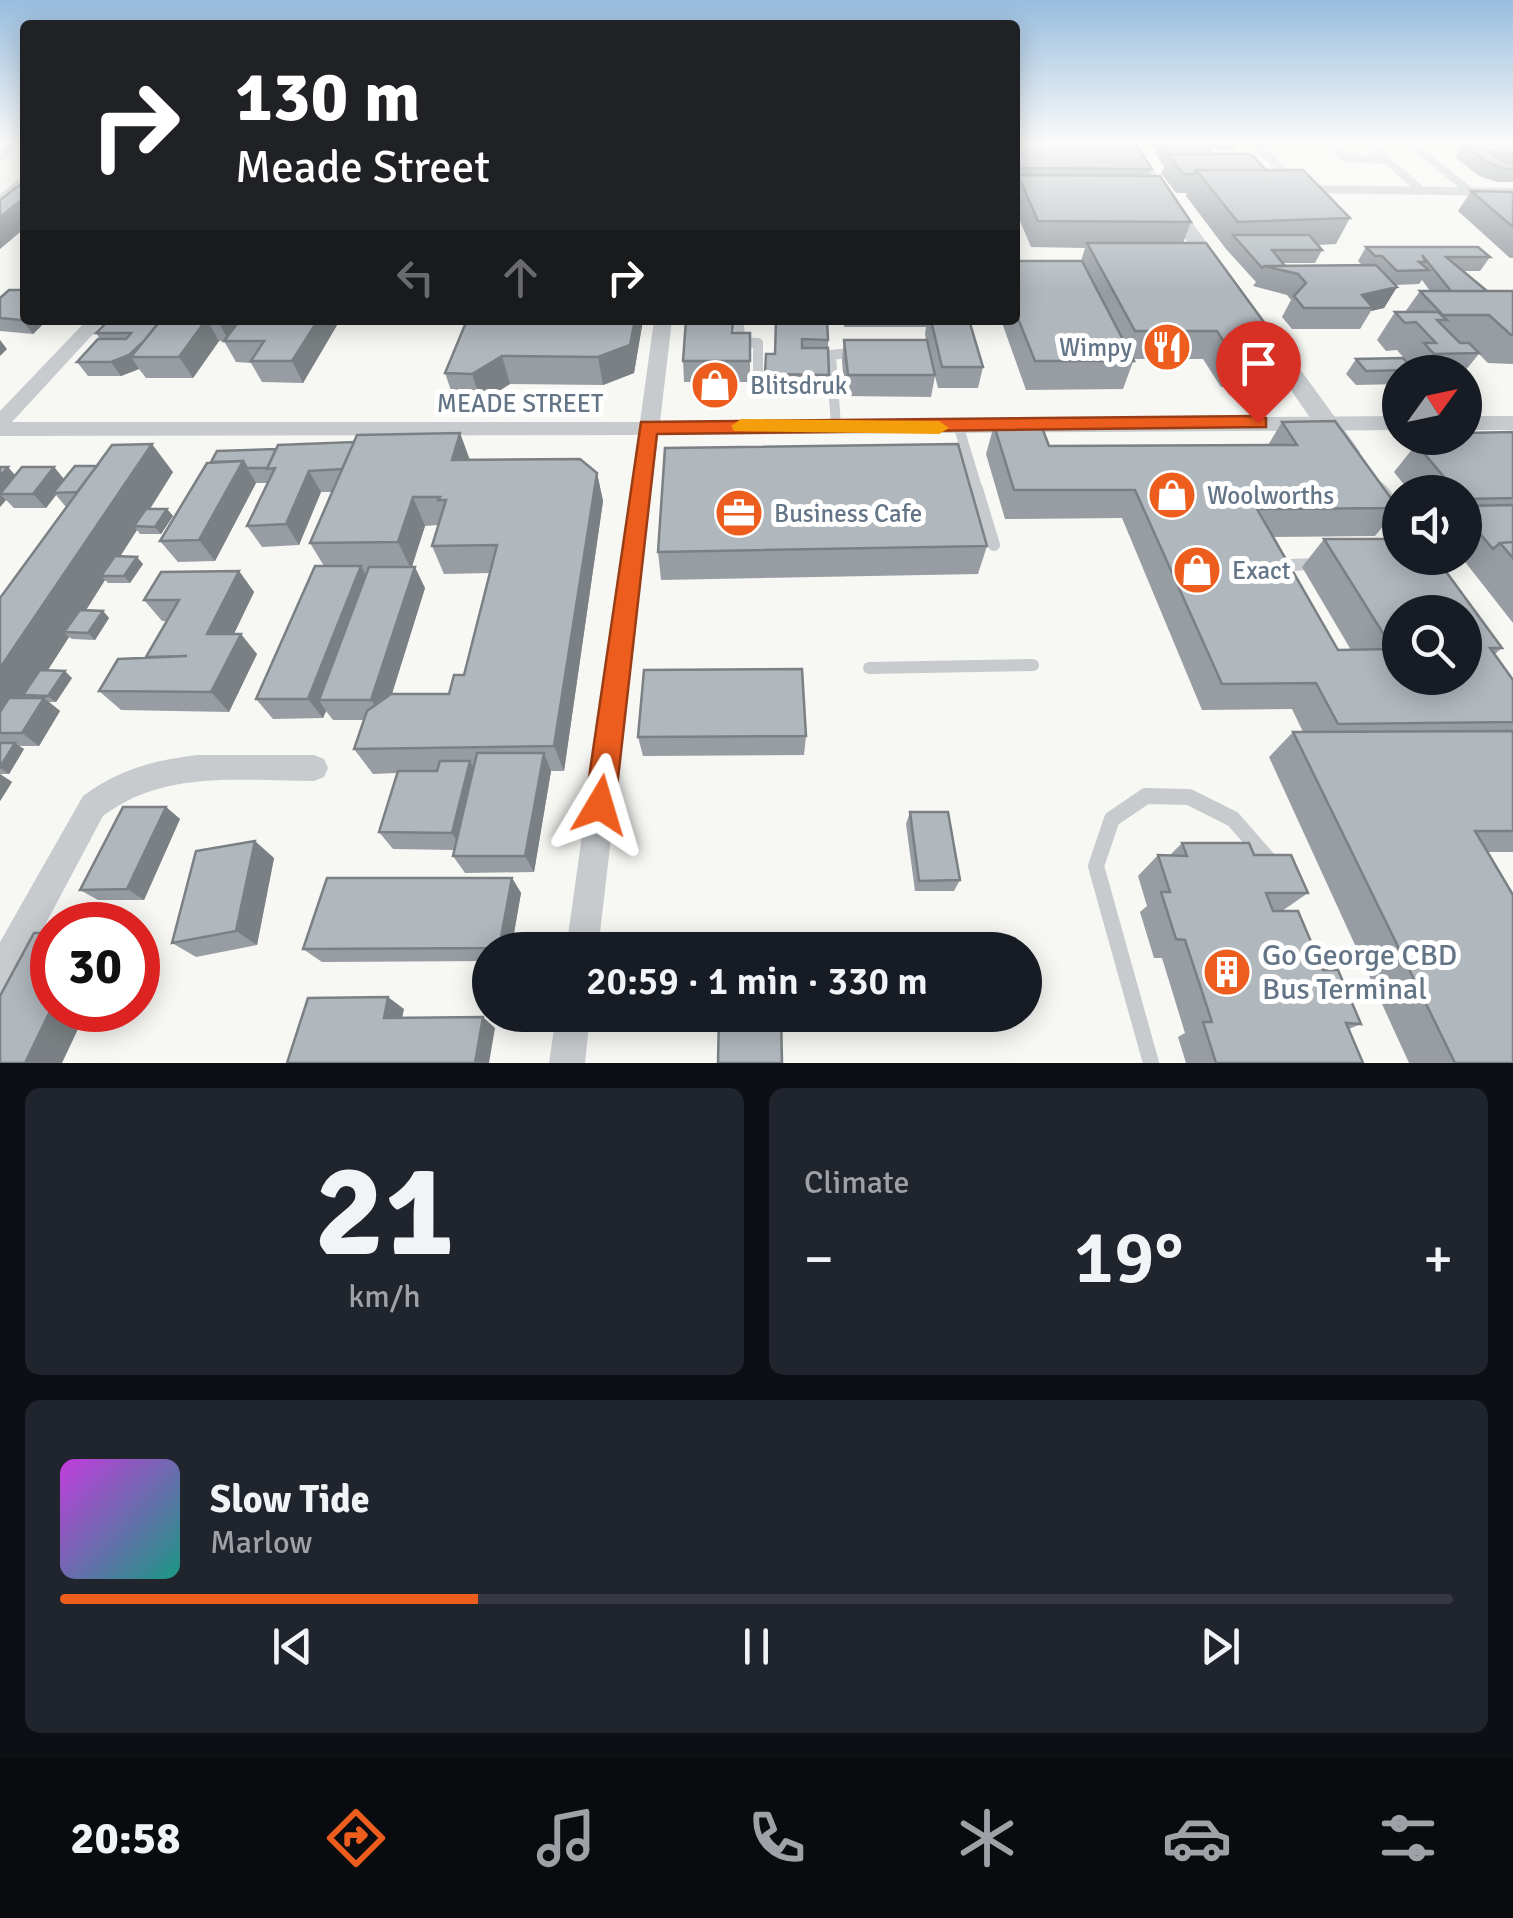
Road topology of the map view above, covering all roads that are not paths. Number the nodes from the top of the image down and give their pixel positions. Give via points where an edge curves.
1 (1169, 192) edge
2 (1452, 192) edge
3 (1471, 192) joint
4 (1513, 192) edge
5 (1227, 284) edge
6 (1248, 314) edge
7 (92, 325) edge
8 (661, 325) edge
9 (739, 325) edge
10 (873, 352) edge
11 (758, 381) dead end
12 (1326, 422) junction
13 (1382, 422) edge
14 (1482, 423) edge
15 (1513, 423) edge
16 (0, 426) edge
17 (836, 426) junction
18 (648, 427) junction
19 (960, 428) junction
20 (1382, 501) edge
21 (994, 545) dead end
22 (1328, 564) edge
23 (1297, 596) edge
24 (1033, 665) dead end
25 (869, 668) dead end
26 (314, 768) dead end
27 (1286, 891) edge
28 (584, 932) edge
29 (0, 975) edge
30 (571, 1032) edge
31 (567, 1063) edge
32 (1152, 1063) edge

1 - 5 street
2 - 3 lane
3 - 4 lane
6 - 12 street
7 - 16 street
8 - 18 street
9 - 11 lane via 741,342 758,343
10 - 17 lane via 831,355
12 - 13 street, MEADE STREET
12 - 19 street, MEADE STREET
12 - 20 street
14 - 15 street
16 - 18 street, MEADE STREET
17 - 18 street, MEADE STREET
17 - 19 street, MEADE STREET
18 - 28 street
19 - 21 lane
22 - 23 lane via 1285,567
24 - 25 lane
26 - 29 street via 145,774 108,792 93,806
27 - 32 lane via 1234,819 1198,799 1161,792 1134,798 1110,819 1098,839 1096,866
30 - 31 street

